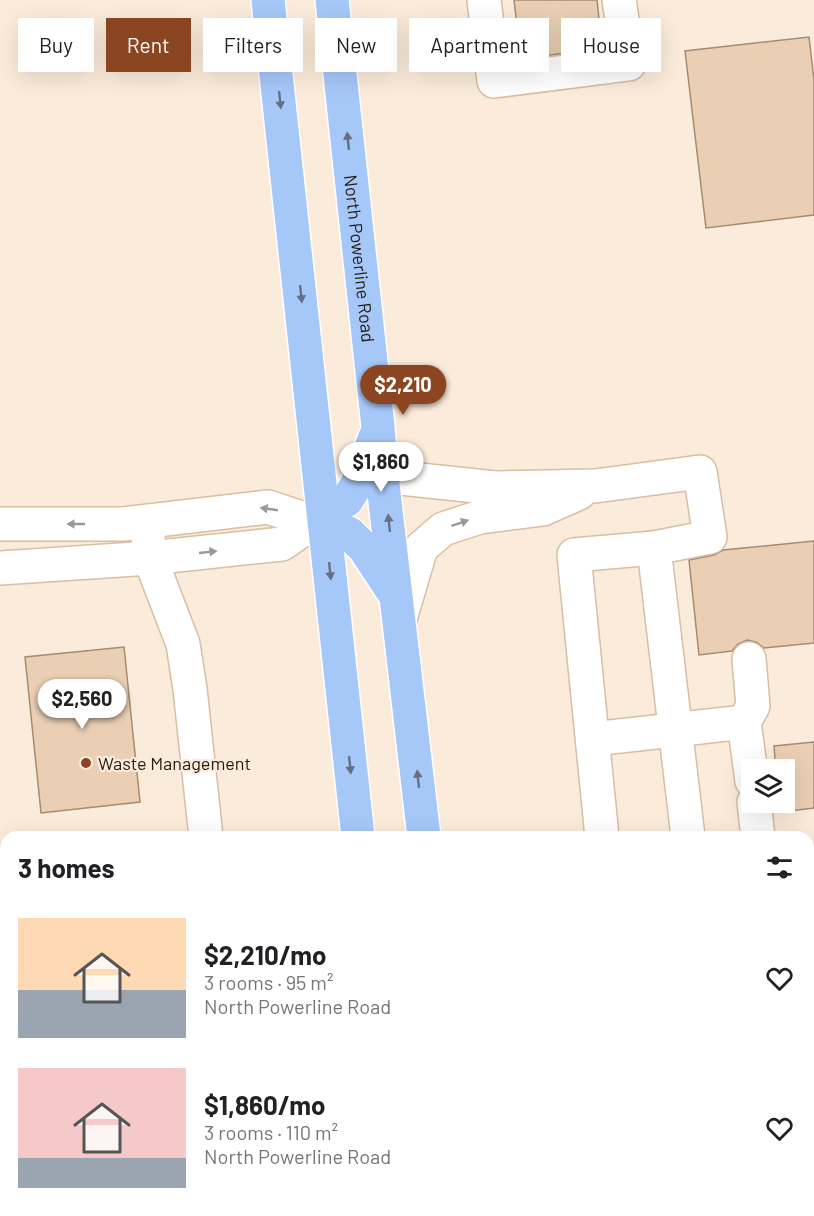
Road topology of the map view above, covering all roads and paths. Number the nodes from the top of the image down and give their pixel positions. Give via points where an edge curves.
1 (268, 0) edge
2 (332, 0) edge
3 (484, 0) edge
4 (619, 0) edge
5 (378, 427) junction
6 (382, 476) junction
7 (595, 486) junction
8 (146, 520) junction
9 (320, 521) junction
10 (0, 524) edge
11 (654, 548) junction
12 (150, 558) junction
13 (0, 568) edge
14 (398, 609) junction
15 (749, 659) dead end
16 (744, 722) junction
17 (675, 730) junction
18 (593, 740) junction
19 (749, 759) edge
20 (755, 813) edge
21 (205, 831) edge
22 (357, 831) edge
23 (423, 831) edge
24 (601, 831) edge
25 (687, 831) edge
26 (757, 831) edge

1 -> 9 main road
5 -> 2 main road, North Powerline Road
3 - 4 lane via 494,81 629,64
5 - 6 main road, North Powerline Road
5 - 9 main road via 357,484 346,500
6 - 7 lane via 495,488
14 -> 6 main road, North Powerline Road
7 - 11 lane via 700,472 710,537
14 -> 7 lane via 421,549 443,529 480,517 543,509
9 -> 8 lane via 268,507
8 -> 10 lane via 123,524
8 - 12 lane
12 -> 9 lane via 282,544
9 - 14 main road via 349,533 364,548
9 -> 22 main road
11 - 17 lane
11 - 18 lane via 574,555
12 - 13 lane
12 - 21 lane via 183,644
23 -> 14 main road, North Powerline Road
15 - 16 lane via 753,706
16 - 17 lane
16 - 19 lane
17 - 18 lane
17 - 25 lane
18 - 24 lane
20 - 26 lane

